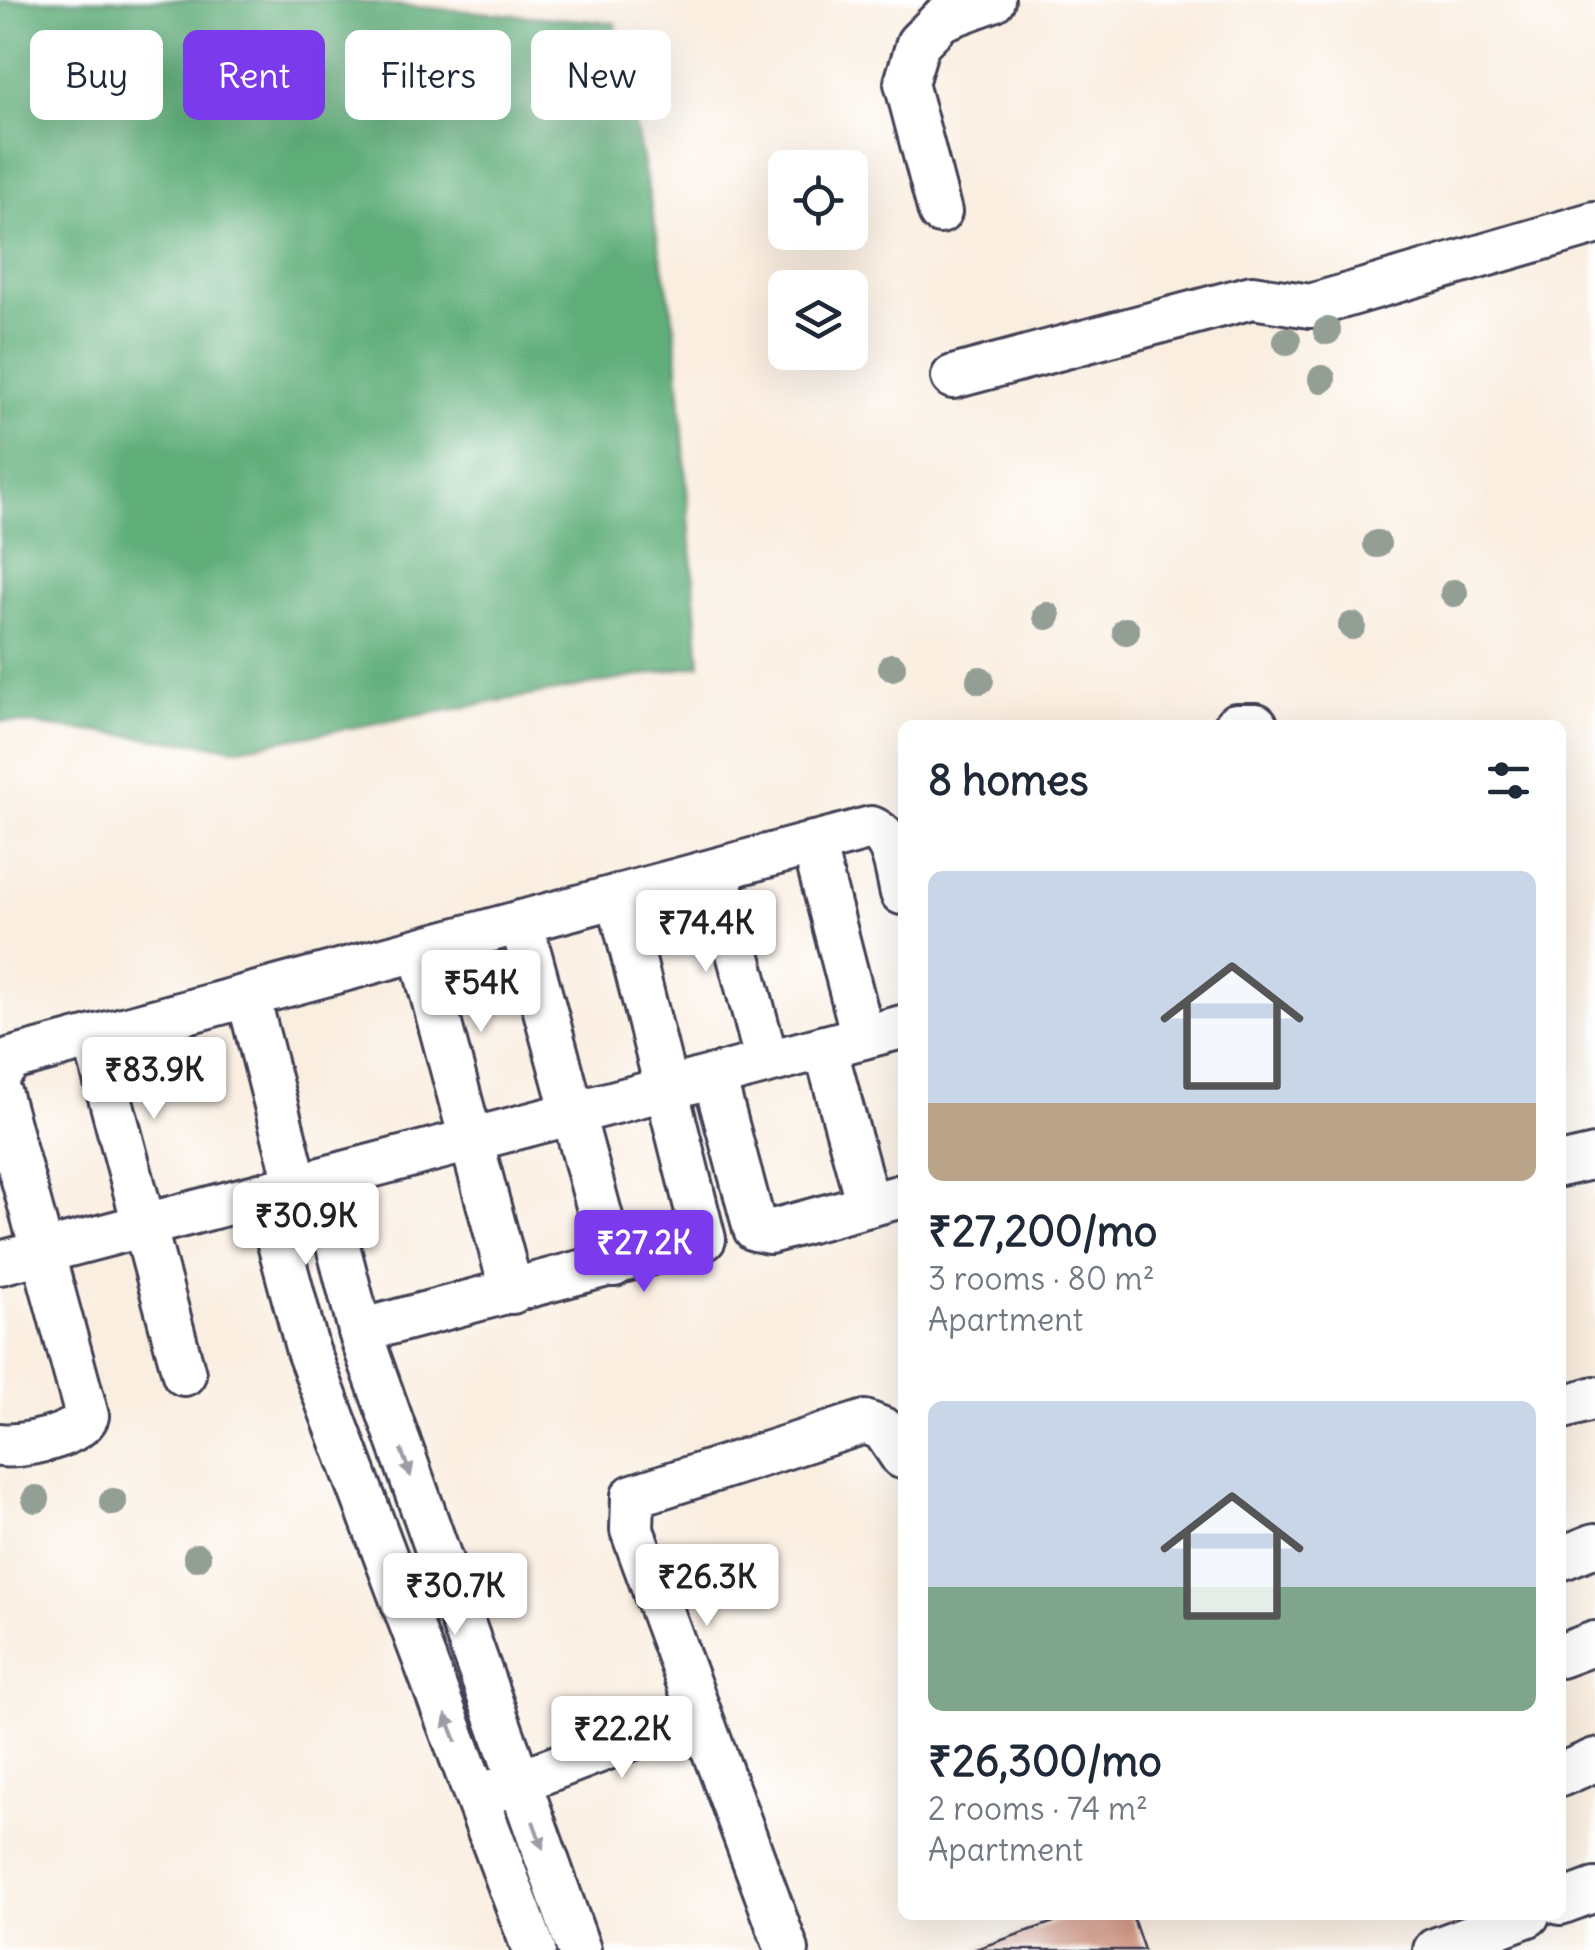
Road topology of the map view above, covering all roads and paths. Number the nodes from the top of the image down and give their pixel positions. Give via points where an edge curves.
1 (993, 0) edge
2 (940, 212) dead end
3 (1595, 223) edge
4 (953, 377) dead end
5 (813, 843) junction
6 (716, 870) junction
7 (898, 880) edge
8 (618, 896) junction
9 (521, 922) junction
10 (420, 950) junction
11 (248, 996) junction
12 (94, 1037) junction
13 (863, 1037) edge
14 (767, 1062) junction
15 (0, 1073) edge
16 (714, 1076) junction
17 (669, 1088) junction
18 (0, 1096) edge
19 (573, 1113) junction
20 (471, 1140) junction
21 (1595, 1158) edge
22 (1566, 1164) edge
23 (295, 1188) junction
24 (885, 1200) edge
25 (144, 1226) junction
26 (43, 1251) junction
27 (0, 1263) edge
28 (614, 1266) junction
29 (512, 1292) junction
30 (360, 1331) junction
31 (184, 1374) dead end
32 (1595, 1398) edge
33 (383, 1399) junction
34 (1566, 1406) edge
35 (332, 1415) junction
36 (0, 1445) edge
37 (898, 1451) edge
38 (1595, 1546) edge
39 (1566, 1557) edge
40 (1595, 1642) edge
41 (1566, 1654) edge
42 (699, 1713) junction
43 (1595, 1760) edge
44 (1566, 1772) edge
45 (519, 1781) junction
46 (477, 1797) junction
47 (1595, 1890) edge
48 (1566, 1901) edge
49 (1515, 1920) edge
50 (534, 1950) edge
51 (579, 1950) edge
52 (787, 1950) edge
53 (1435, 1950) edge

1 - 2 street via 942,19 918,43 906,83
3 - 4 street via 1310,306 1252,297
5 - 6 street
5 - 7 street via 871,828 884,833
5 - 13 street
6 - 8 street
6 - 14 street
8 - 9 street
8 - 17 street
9 - 10 street
9 - 19 street
10 - 11 street
10 - 20 street
11 - 12 street
11 - 23 street
12 - 15 street via 12,1059
12 - 25 street
13 - 14 street
13 - 24 street
14 - 16 street
16 - 17 street
16 - 24 street via 756,1229 769,1232
17 - 19 street
17 - 28 street via 704,1239
18 - 26 street
19 - 20 street
19 - 28 street
20 - 23 street
20 - 29 street
21 - 22 street
23 - 25 street
23 - 30 street
23 - 35 street via 308,1351
25 - 26 street
25 - 31 street
26 - 27 street
26 - 36 street via 86,1422
28 - 29 street
29 - 30 street
30 - 33 street
32 - 34 street
33 - 35 street
33 -> 45 street
46 -> 35 street
37 - 42 street via 883,1429 865,1422 633,1496 632,1530
38 - 39 street
40 - 41 street
42 - 45 street
42 - 52 street
43 - 44 street
45 - 46 street
45 -> 51 street
46 - 50 street
47 - 48 street
49 - 53 street

